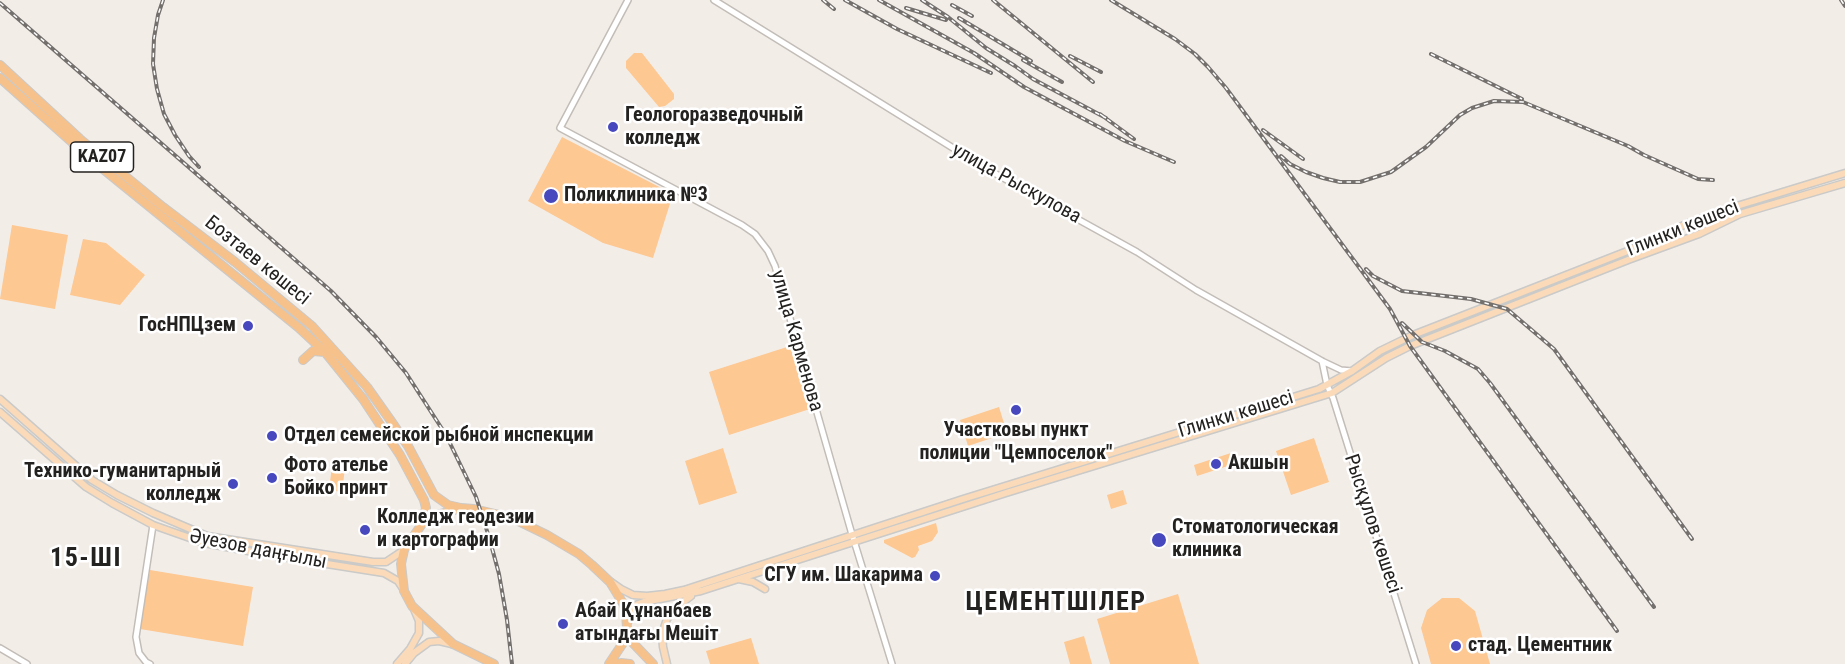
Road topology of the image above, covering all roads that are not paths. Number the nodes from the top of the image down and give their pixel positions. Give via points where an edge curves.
1 (628, 0) edge
2 (714, 0) edge
3 (0, 65) edge
4 (0, 78) edge
5 (1845, 173) edge
6 (1845, 183) edge
7 (1714, 215) junction
8 (1716, 227) junction
9 (1657, 236) junction
10 (1665, 248) junction
11 (1540, 285) junction
12 (1545, 294) junction
13 (325, 352) junction
14 (303, 360) dead end
15 (1322, 361) junction
16 (1352, 371) junction
17 (1328, 385) junction
18 (1332, 393) junction
19 (0, 399) edge
20 (0, 412) edge
21 (461, 508) junction
22 (422, 524) junction
23 (153, 525) junction
24 (852, 535) junction
25 (855, 543) junction
26 (404, 550) junction
27 (738, 579) junction
28 (610, 582) junction
29 (765, 589) dead end
30 (404, 591) junction
31 (701, 591) junction
32 (412, 606) junction
33 (627, 627) junction
34 (453, 644) junction
35 (0, 648) edge
36 (27, 664) edge
37 (150, 664) edge
38 (397, 664) edge
39 (405, 664) edge
40 (494, 664) edge
41 (609, 664) edge
42 (617, 664) edge
43 (630, 664) edge
44 (653, 664) edge
45 (667, 664) edge
46 (892, 664) edge
47 (1416, 664) edge

1 - 24 street, улица Карменова via 560,128 742,225 768,251
2 - 15 street, улица Рыскулова via 987,169
3 - 21 highway, Бозтаев көшесі / KAZ07 via 80,139 312,326 367,387 408,446 434,495
4 - 13 highway, Бозтаев көшесі / KAZ07 via 85,155
5 - 7 main road, Глинки көшесі
6 - 8 main road, Глинки көшесі via 1740,214
7 - 8 main road
7 - 9 main road, Глинки көшесі
8 - 10 main road, Глинки көшесі
9 - 10 main road
9 - 11 main road, Глинки көшесі
10 - 12 main road, Глинки көшесі
11 - 12 street
11 - 16 main road, Глинки көшесі via 1413,335
12 - 18 main road, Глинки көшесі via 1410,346
13 - 14 highway via 313,351
13 - 22 highway, Бозтаев көшесі / KAZ07 via 363,399 400,455 424,500
15 - 16 street, улица Рыскулова
15 - 17 street
16 - 17 main road, Глинки көшесі
17 - 18 street, Рысқұлов көшесі
17 - 24 main road, Глинки көшесі
18 - 25 main road, Глинки көшесі
18 - 47 street, Рысқұлов көшесі
19 - 26 main road, Әуезов даңғылы via 92,480 149,512 207,536 373,562 386,562
20 - 23 main road, Әуезов даңғылы via 86,486
21 - 22 highway, KAZ07
21 - 28 highway, KAZ07 via 492,513 539,531 579,554
22 - 26 highway
23 - 30 main road, Әуезов даңғылы via 204,543 384,573 398,581
23 - 37 street via 136,638 139,652
24 - 25 street, улица Карменова
24 - 28 main road, Глинки көшесі via 665,594 633,595
25 - 27 main road, Глинки көшесі
25 - 46 street, улица Карменова
26 - 30 highway
27 - 29 main road
27 - 31 main road, Глинки көшесі
28 - 33 highway, KAZ07 via 624,605
30 - 32 highway
31 - 33 main road, Глинки көшесі via 644,602 631,611
31 - 45 main road via 688,597 667,619 662,634
32 - 34 highway
32 - 38 main road via 419,621 419,633
33 - 41 highway via 624,643
33 - 44 highway, KAZ07 via 632,642
34 - 39 main road via 429,642
34 - 40 highway
35 - 36 street
42 - 43 highway

